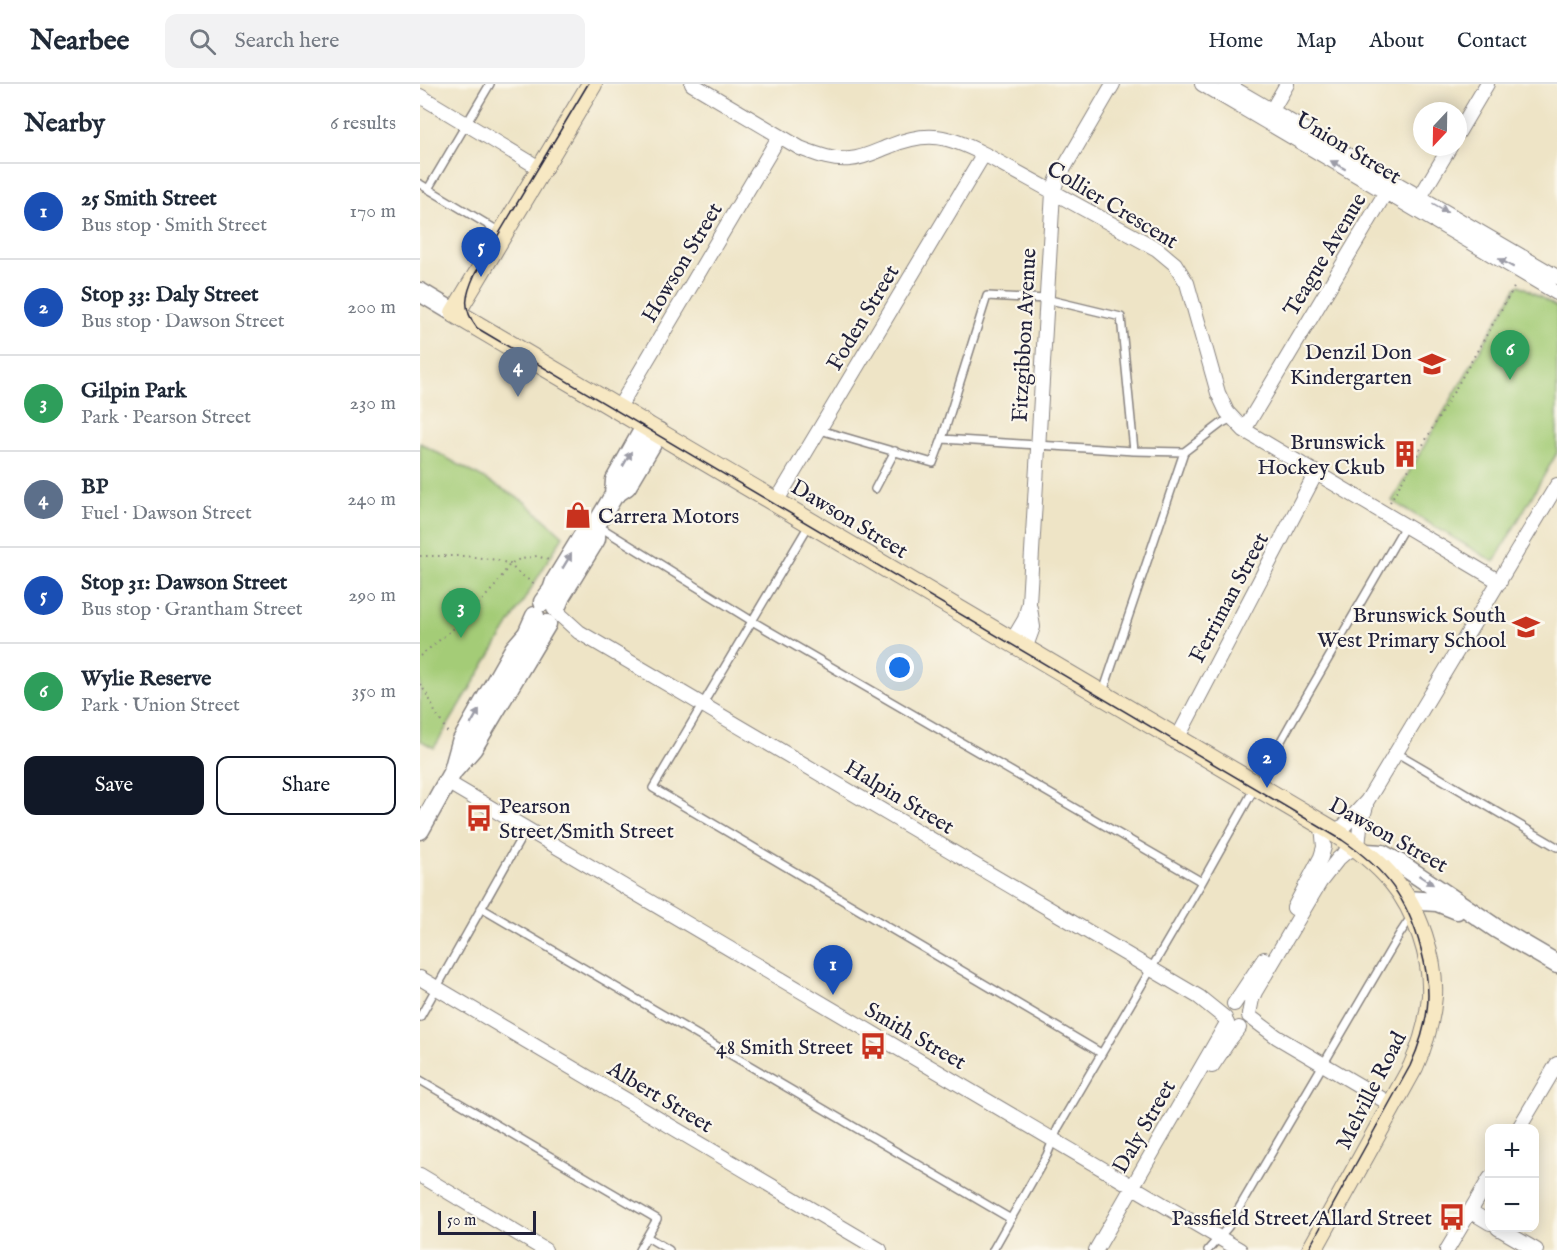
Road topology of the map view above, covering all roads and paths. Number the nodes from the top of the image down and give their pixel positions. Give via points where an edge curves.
1 (490, 84) edge
2 (592, 84) edge
3 (692, 84) edge
4 (1113, 84) edge
5 (1202, 84) edge
6 (1227, 84) edge
7 (1287, 84) edge
8 (1487, 84) edge
9 (420, 96) edge
10 (1272, 110) junction
11 (1467, 118) edge
12 (467, 124) junction
13 (779, 137) junction
14 (984, 154) junction
15 (1445, 156) edge
16 (541, 169) junction
17 (420, 184) edge
18 (428, 189) junction
19 (1053, 192) junction
20 (1386, 192) junction
21 (1417, 203) junction
22 (503, 234) junction
23 (1557, 277) edge
24 (1517, 282) dead end
25 (420, 292) edge
26 (1557, 293) edge
27 (1046, 298) junction
28 (455, 313) junction
29 (618, 409) junction
30 (1232, 418) junction
31 (652, 429) junction
32 (820, 430) junction
33 (1244, 430) junction
34 (942, 439) junction
35 (1038, 445) junction
36 (1134, 451) junction
37 (895, 452) junction
38 (1184, 452) junction
39 (1316, 473) junction
40 (1557, 485) edge
41 (875, 489) dead end
42 (776, 502) junction
43 (1390, 502) dead end
44 (811, 523) junction
45 (596, 525) junction
46 (1406, 526) junction
47 (420, 556) edge
48 (554, 561) dead end
49 (510, 564) junction
50 (1500, 582) junction
51 (547, 610) junction
52 (752, 621) junction
53 (1018, 645) junction
54 (420, 656) edge
55 (420, 684) edge
56 (1102, 695) junction
57 (702, 704) junction
58 (451, 738) dead end
59 (1177, 739) junction
60 (1397, 753) junction
61 (450, 777) junction
62 (1256, 786) junction
63 (1367, 801) junction
64 (1327, 828) junction
65 (526, 829) junction
66 (420, 830) edge
67 (1557, 847) edge
68 (1362, 850) junction
69 (1202, 882) junction
70 (1409, 906) junction
71 (481, 908) junction
72 (1497, 929) junction
73 (1557, 964) edge
74 (1151, 969) junction
75 (420, 978) edge
76 (436, 988) junction
77 (420, 1017) edge
78 (1237, 1017) junction
79 (1101, 1053) junction
80 (1557, 1064) edge
81 (1323, 1065) junction
82 (420, 1080) edge
83 (1392, 1105) junction
84 (1521, 1124) edge
85 (1054, 1140) junction
86 (420, 1175) edge
87 (1485, 1186) edge
88 (1136, 1188) junction
89 (1470, 1211) junction
90 (1011, 1219) junction
91 (1485, 1220) edge
92 (1506, 1232) edge
93 (647, 1237) junction
94 (1218, 1237) junction
95 (545, 1250) edge
96 (639, 1250) edge
97 (669, 1250) edge
98 (880, 1250) edge
99 (993, 1250) edge
100 (1096, 1250) edge
101 (1107, 1250) edge
102 (1208, 1250) edge
103 (1240, 1250) edge
104 (1312, 1250) edge
105 (1447, 1250) edge
106 (1536, 1250) edge

1 - 12 lane
2 - 16 main road
3 - 13 street, Collier Crescent
4 - 19 street, Fitzgibbon Avenue
20 -> 5 street, Union Street
6 - 10 street, Union Street
7 - 10 street
8 - 11 street
9 - 12 street
10 - 21 street, Union Street
12 - 16 street
12 - 18 lane
13 - 14 street, Collier Crescent via 834,159 868,155 923,137 955,140
13 - 29 street, Howson Street
14 - 19 street, Collier Crescent
14 - 32 street, Foden Street
15 - 21 street
16 - 22 main road
17 - 18 lane
18 - 22 lane
19 - 27 street, Fitzgibbon Avenue
19 - 30 street, Collier Crescent via 1157,249 1175,264 1187,283 1218,393
20 - 21 street, Union Street
20 - 33 street, Teague Avenue
21 -> 23 street, Union Street
26 -> 21 street, Union Street
22 - 28 main road
24 - 43 path
25 - 28 street, Dawson Street
27 - 34 lane via 987,296
27 - 35 street, Fitzgibbon Avenue
27 - 36 lane via 1121,317
28 - 29 main road, Dawson Street
29 - 31 main road, Dawson Street
30 - 33 street, Collier Crescent
30 - 38 lane
31 - 42 main road, Dawson Street
31 - 45 street via 615,480 614,495
32 - 37 lane
32 - 42 street, Foden Street
33 - 39 street, Collier Crescent
34 - 35 lane
34 - 37 lane via 933,463
35 - 36 lane
35 - 53 street, Fitzgibbon Avenue via 1029,603
36 - 38 lane
37 - 41 lane
38 - 56 lane
39 - 46 street, Collier Crescent
39 - 59 street, Ferriman Street
40 - 50 street
42 - 44 main road, Dawson Street
44 - 52 lane
44 - 53 main road, Dawson Street
45 - 51 street via 596,540 561,596
45 - 52 lane
46 - 50 street, Collier Crescent
46 - 62 lane
47 - 49 path via 465,556
48 - 49 path via 537,556
49 - 51 path
49 - 54 path via 464,620
50 - 60 street
51 - 57 street, Halpin Street
51 - 61 street via 473,748
52 - 57 lane
52 - 69 lane
53 - 56 main road, Dawson Street
55 - 58 path
56 - 59 main road, Dawson Street
57 - 74 street, Halpin Street
57 - 79 lane via 653,788
59 - 62 main road, Dawson Street
60 - 63 street
60 - 67 lane
61 - 65 street, Smith Street
61 - 66 street
62 - 64 main road, Dawson Street
62 - 69 lane
63 - 64 street via 1344,826
63 - 68 street via 1360,827
64 - 68 main road, Dawson Street
64 - 78 street, Daly Street via 1321,857 1259,967
65 - 71 lane
65 - 85 street, Smith Street
68 - 70 main road, Melville Road via 1394,882
68 -> 72 street, Dawson Street via 1402,865
68 - 78 street, Daly Street via 1345,853 1320,882 1252,999
69 - 74 lane
70 - 72 street, Dawson Street via 1437,902
70 - 81 lane via 1399,935
70 - 83 main road, Melville Road via 1428,961 1432,995 1421,1049
71 - 76 lane
71 - 90 lane
72 - 73 street, Dawson Street
74 - 78 street, Halpin Street
74 - 79 lane
75 - 76 street, Albert Street
76 - 77 lane
76 - 98 street, Albert Street
78 - 81 street, Halpin Street
78 - 88 street, Daly Street
79 - 85 lane
80 - 84 street
81 - 83 street, Halpin Street
81 - 94 lane via 1228,1227
82 - 93 lane via 657,1219
83 - 104 main road, Melville Road
85 - 88 street, Smith Street
85 - 90 lane
86 - 95 street
87 - 89 street
88 - 94 street, Smith Street
88 - 100 street, Daly Street
88 - 101 street, Daly Street
89 - 91 street
89 - 105 street
90 - 99 lane
92 - 106 street
93 - 96 lane
93 - 97 lane
94 - 102 lane
94 - 103 street, Smith Street

